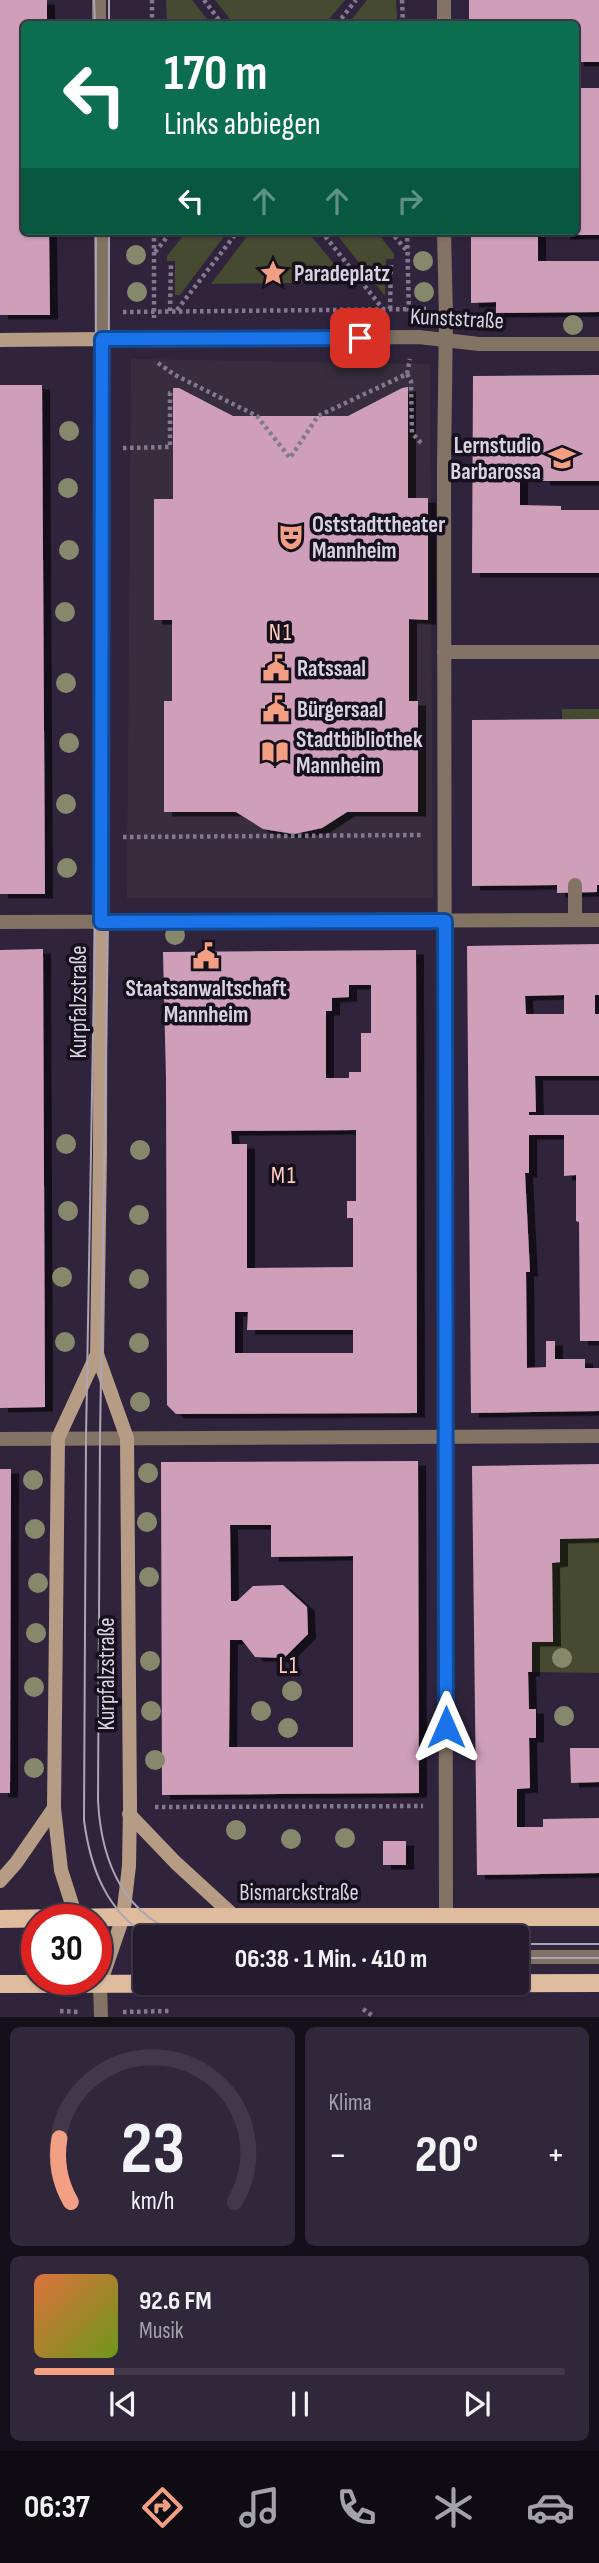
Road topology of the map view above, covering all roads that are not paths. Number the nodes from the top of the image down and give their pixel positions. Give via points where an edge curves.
1 (99, 0) edge
2 (443, 0) edge
3 (99, 21) edge
4 (443, 21) edge
5 (101, 235) edge
6 (444, 235) edge
7 (102, 339) junction
8 (445, 339) junction
9 (0, 340) edge
10 (599, 344) edge
11 (444, 652) junction
12 (599, 652) edge
13 (575, 885) dead end
14 (575, 920) junction
15 (599, 920) edge
16 (445, 921) junction
17 (0, 922) edge
18 (101, 922) junction
19 (97, 1354) junction
20 (599, 1436) edge
21 (445, 1437) junction
22 (58, 1438) junction
23 (127, 1438) junction
24 (0, 1439) edge
25 (54, 1808) junction
26 (130, 1810) junction
27 (0, 1881) edge
28 (71, 1904) edge
29 (112, 1917) edge
30 (123, 1917) junction
31 (235, 1917) junction
32 (446, 1917) junction
33 (599, 1917) edge
34 (0, 1919) edge
35 (21, 1919) edge
36 (112, 1944) edge
37 (529, 1957) edge
38 (599, 1957) edge
39 (112, 1980) edge
40 (133, 1980) edge
41 (21, 1983) edge
42 (529, 1983) edge
43 (599, 1983) edge
44 (0, 1984) edge
45 (99, 1995) edge
46 (101, 2017) edge

1 - 3 street
2 - 4 street
5 - 7 street, Kurpfalzstraße
6 - 8 street
7 - 8 street, Kunststraße
7 - 9 street
7 - 18 street, Kurpfalzstraße
8 - 10 street, Kunststraße via 479,344
8 - 11 street
11 - 12 street
11 - 16 street
13 - 14 street
14 - 15 street
14 - 16 street
16 - 18 street
16 - 21 street
17 - 18 street
18 - 19 street, Kurpfalzstraße
19 - 22 street, Kurpfalzstraße
19 - 23 street, Kurpfalzstraße
20 - 21 street
21 - 23 street
21 - 32 street
22 - 23 street
22 - 24 street
22 - 25 street, Kurpfalzstraße
23 - 26 street, Kurpfalzstraße
25 - 27 street
25 - 28 street, Kurpfalzstraße via 61,1870
26 - 30 street, Kurpfalzstraße
26 - 31 street via 176,1863
29 - 30 main road, Bismarckstraße
30 - 31 main road, Bismarckstraße
30 - 36 street, Kurpfalzstraße
31 - 32 main road, Bismarckstraße
32 - 33 main road, Bismarckstraße
34 - 35 main road, Bismarckstraße
37 - 38 street
39 - 40 main road
41 - 44 main road
42 - 43 main road
45 - 46 street

